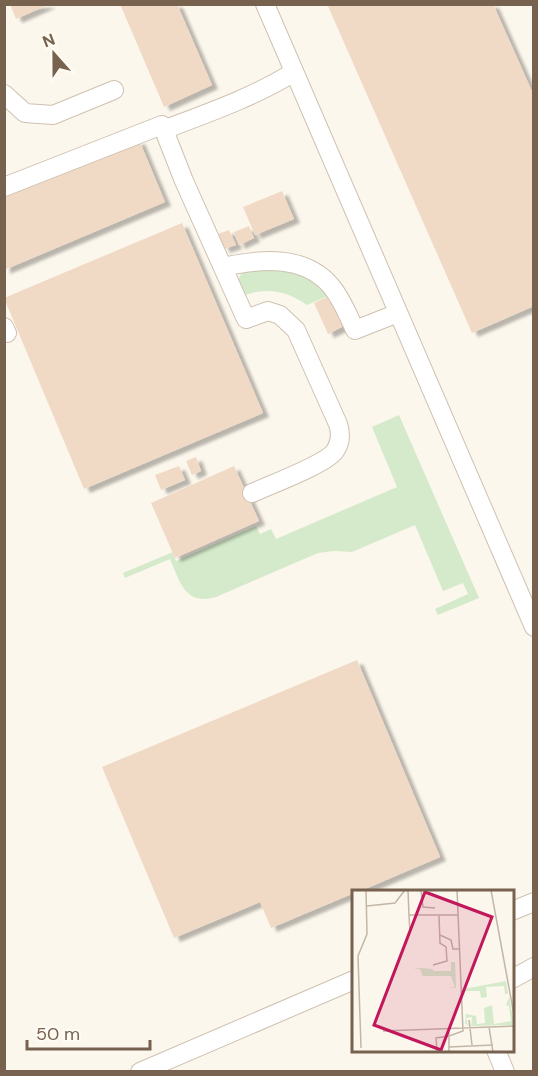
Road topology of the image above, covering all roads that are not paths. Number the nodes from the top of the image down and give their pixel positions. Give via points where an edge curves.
1 (265, 4) edge
2 (294, 72) junction
3 (114, 90) dead end
4 (4, 94) edge
5 (164, 130) junction
6 (4, 187) edge
7 (223, 267) junction
8 (398, 313) junction
9 (252, 493) dead end
10 (534, 627) edge
11 (533, 904) edge
12 (514, 911) edge
13 (534, 967) edge
14 (514, 978) edge
15 (352, 981) edge
16 (497, 1052) edge
17 (140, 1071) edge
18 (505, 1071) edge

1 - 2 lane
2 - 5 lane via 275,84
2 - 8 lane
3 - 4 lane via 53,115 25,113
5 - 6 lane via 162,125
5 - 7 lane
7 - 8 lane via 279,261 309,268 332,286 355,330
7 - 9 lane via 246,319 268,311 280,315 296,330 341,433 339,444 324,461
8 - 10 lane
11 - 12 lane
13 - 14 lane
15 - 17 lane
16 - 18 lane

